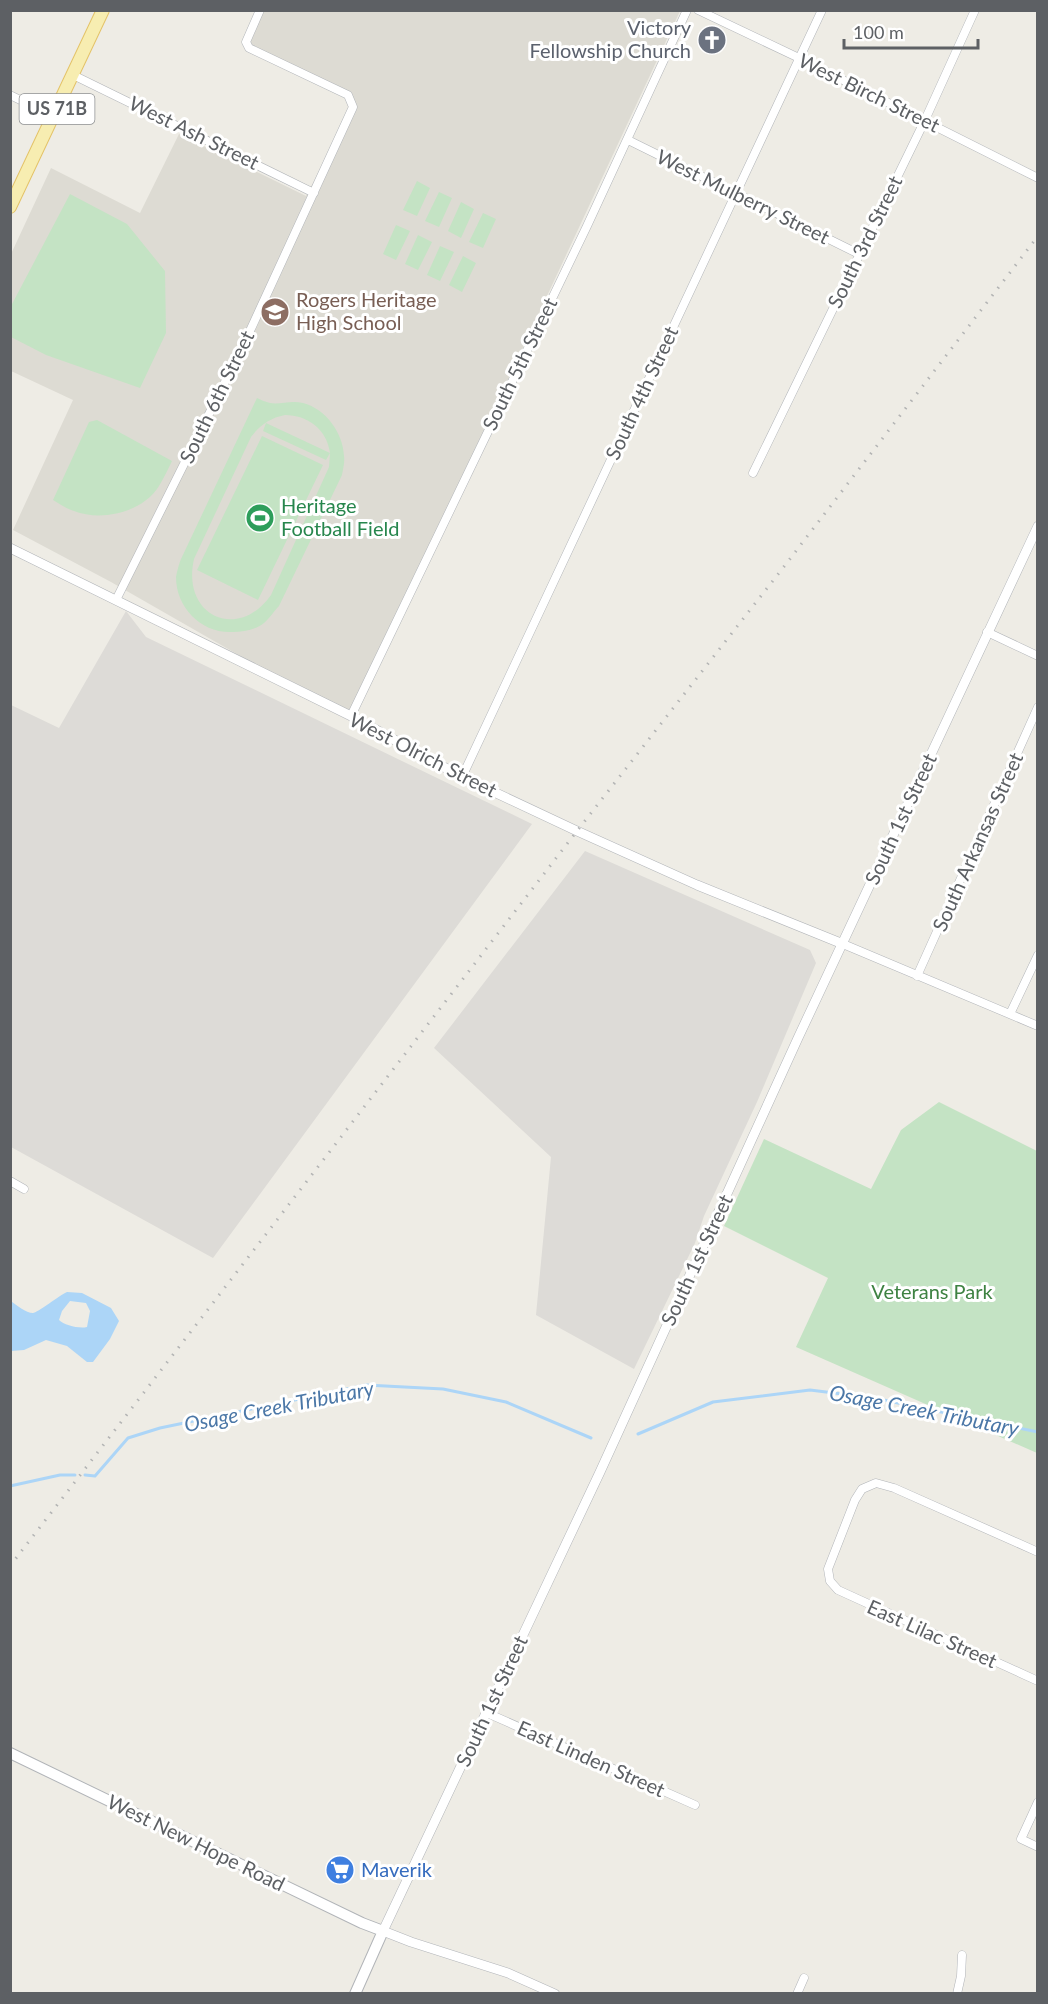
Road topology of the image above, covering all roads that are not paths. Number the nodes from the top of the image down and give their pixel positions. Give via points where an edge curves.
1 (103, 10) edge
2 (261, 10) edge
3 (687, 10) edge
4 (698, 10) edge
5 (822, 10) edge
6 (975, 10) edge
7 (799, 58) junction
8 (73, 75) junction
9 (10, 95) edge
10 (53, 116) junction
11 (925, 120) junction
12 (628, 140) junction
13 (1038, 178) edge
14 (736, 192) junction
15 (314, 193) junction
16 (10, 207) edge
17 (859, 254) junction
18 (753, 473) dead end
19 (1038, 526) edge
20 (10, 548) edge
21 (116, 600) junction
22 (987, 632) junction
23 (1038, 656) edge
24 (1038, 707) edge
25 (351, 716) junction
26 (462, 777) junction
27 (843, 944) junction
28 (1038, 955) edge
29 (917, 976) junction
30 (1010, 1014) junction
31 (1038, 1026) edge
32 (10, 1181) edge
33 (24, 1189) dead end
34 (1038, 1552) edge
35 (1038, 1681) edge
36 (487, 1713) junction
37 (10, 1752) edge
38 (1038, 1802) edge
39 (695, 1805) dead end
40 (1038, 1847) edge
41 (383, 1931) junction
42 (962, 1956) dead end
43 (804, 1978) dead end
44 (355, 1994) edge
45 (555, 1994) edge
46 (797, 1994) edge
47 (957, 1994) edge

1 - 8 main road, US 71B
2 - 15 street, South 6th Street via 246,42 249,48 348,95 353,107
3 - 12 street, South 5th Street
4 - 7 street, West Birch Street
5 - 7 street, South 4th Street
6 - 11 street, South 3rd Street
7 - 11 street, West Birch Street
7 - 14 street, South 4th Street
8 - 10 main road, US 71B
8 - 15 street, West Ash Street
9 - 10 street
10 - 16 main road, US 71B
11 - 13 street, West Birch Street
11 - 17 street, South 3rd Street
12 - 14 street, West Mulberry Street
12 - 25 street, South 5th Street
14 - 17 street, West Mulberry Street
14 - 26 street, South 4th Street
15 - 21 street, South 6th Street via 243,346
17 - 18 street, South 3rd Street
19 - 22 street, South 1st Street
20 - 21 street, West Olrich Street
21 - 25 street, West Olrich Street
22 - 23 street
22 - 27 street, South 1st Street
24 - 29 street, South Arkansas Street
25 - 26 street, West Olrich Street
26 - 27 street, West Olrich Street via 687,880
27 - 29 street
27 - 36 street, South 1st Street
28 - 30 street
29 - 30 street
30 - 31 street
32 - 33 street
34 - 35 street, East Lilac Street via 894,1488 876,1484 862,1490 855,1500 828,1569 830,1581 838,1590
36 - 39 street, East Linden Street
36 - 41 street, South 1st Street
37 - 41 main road, West New Hope Road
38 - 40 street via 1021,1839
41 - 44 main road, South 1st Street
41 - 45 street via 508,1973
42 - 47 street
43 - 46 street

